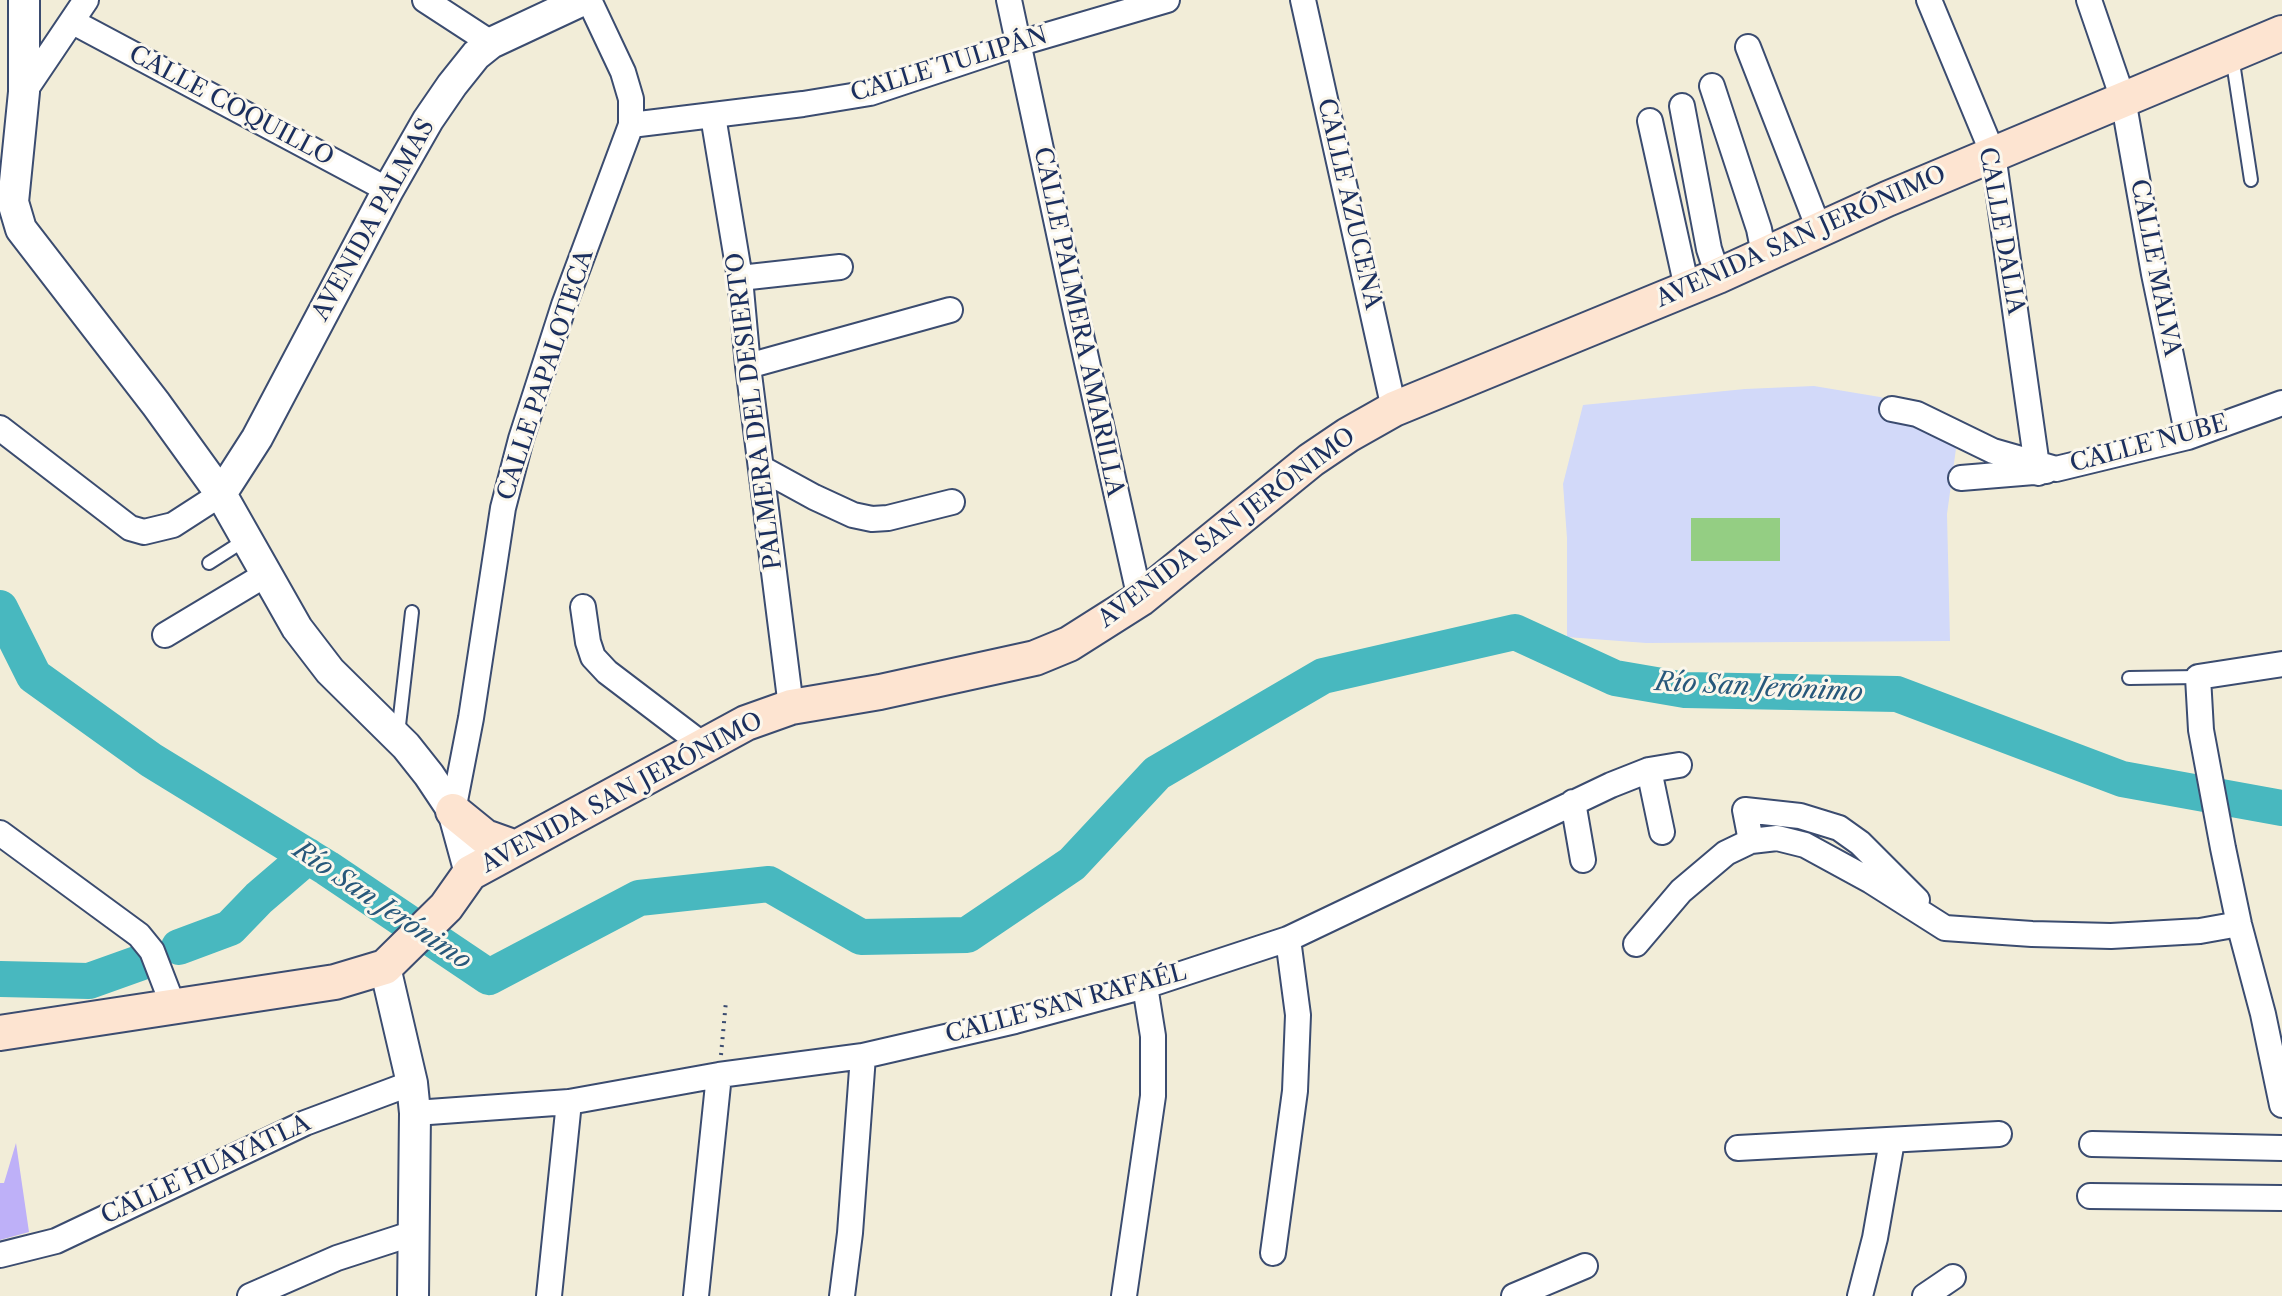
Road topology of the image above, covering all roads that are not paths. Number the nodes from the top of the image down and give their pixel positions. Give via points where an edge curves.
1 (24, 0) edge
2 (86, 0) edge
3 (425, 0) edge
4 (583, 0) edge
5 (589, 0) edge
6 (1009, 0) edge
7 (1167, 0) edge
8 (1303, 0) edge
9 (1929, 0) edge
10 (2089, 0) edge
11 (73, 22) junction
12 (2282, 33) edge
13 (491, 43) junction
14 (1017, 44) junction
15 (1748, 47) dead end
16 (2231, 53) junction
17 (1712, 86) dead end
18 (24, 92) junction
19 (2123, 99) junction
20 (1682, 106) dead end
21 (713, 116) junction
22 (1650, 121) dead end
23 (631, 125) junction
24 (1993, 154) junction
25 (2251, 180) dead end
26 (388, 190) junction
27 (6, 197) edge
28 (1819, 229) junction
29 (1764, 254) junction
30 (840, 267) dead end
31 (740, 278) junction
32 (1703, 282) junction
33 (950, 310) dead end
34 (748, 366) junction
35 (2282, 403) edge
36 (1394, 409) junction
37 (1892, 409) dead end
38 (0, 428) edge
39 (2188, 437) junction
40 (761, 468) junction
41 (2044, 468) junction
42 (1961, 478) dead end
43 (221, 494) junction
44 (952, 502) dead end
45 (245, 540) junction
46 (209, 563) dead end
47 (265, 575) junction
48 (1140, 599) junction
49 (583, 607) dead end
50 (412, 612) dead end
51 (165, 635) dead end
52 (2282, 664) edge
53 (2198, 677) junction
54 (2129, 678) dead end
55 (791, 707) junction
56 (398, 737) junction
57 (703, 745) junction
58 (1679, 765) dead end
59 (1649, 770) junction
60 (1573, 802) junction
61 (453, 811) junction
62 (1662, 832) dead end
63 (0, 833) edge
64 (513, 847) junction
65 (1583, 860) dead end
66 (470, 873) junction
67 (2239, 924) junction
68 (1288, 939) junction
69 (1636, 944) dead end
70 (394, 960) junction
71 (1145, 986) junction
72 (174, 1008) junction
73 (2273, 1014) edge
74 (0, 1033) edge
75 (863, 1056) junction
76 (719, 1075) junction
77 (412, 1083) junction
78 (569, 1102) junction
79 (2282, 1105) edge
80 (415, 1113) junction
81 (1999, 1134) dead end
82 (1892, 1141) junction
83 (2092, 1144) dead end
84 (1738, 1148) dead end
85 (2282, 1148) edge
86 (2090, 1196) dead end
87 (2282, 1198) edge
88 (414, 1233) junction
89 (1273, 1253) dead end
90 (0, 1255) edge
91 (1585, 1266) dead end
92 (1953, 1277) dead end
93 (250, 1296) edge
94 (413, 1296) edge
95 (549, 1296) edge
96 (696, 1296) edge
97 (842, 1296) edge
98 (1124, 1296) edge
99 (1514, 1296) edge
100 (1860, 1296) edge
101 (1925, 1296) edge

1 - 18 street
2 - 11 street
3 - 13 street
4 - 13 street, AVENIDA PALMAS
5 - 23 street, CALLE PAPALOTECA via 623,72
6 - 14 street, CALLE PALMERA AMARILLA
7 - 14 street, CALLE TULIPÁN
8 - 36 street, CALLE AZUCENA
9 - 24 street, CALLE DALIA
10 - 19 street, CALLE MALVA
11 - 18 street
11 - 26 street, CALLE COQUILLO
12 - 16 main road, AVENIDA SAN JERÓNIMO
13 - 26 street, AVENIDA PALMAS via 436,108
14 - 21 street, CALLE TULIPÁN via 870,93
14 - 48 street, CALLE PALMERA AMARILLA
15 - 28 street
16 - 19 main road, AVENIDA SAN JERÓNIMO
16 - 25 lane
17 - 29 street
18 - 27 street
19 - 24 main road, AVENIDA SAN JERÓNIMO
19 - 39 street, CALLE MALVA
20 - 32 street via 1709,249
21 - 23 street, CALLE TULIPÁN
21 - 31 street, PALMERA DEL DESIERTO
22 - 32 street
23 - 61 street, CALLE PAPALOTECA via 564,305 517,453 503,508
24 - 28 main road, AVENIDA SAN JERÓNIMO
24 - 41 street, CALLE DALIA
26 - 43 street, AVENIDA PALMAS via 257,438
27 - 43 street via 21,229
28 - 29 main road, AVENIDA SAN JERÓNIMO
29 - 32 main road, AVENIDA SAN JERÓNIMO
30 - 31 street
31 - 34 street, PALMERA DEL DESIERTO
32 - 36 main road, AVENIDA SAN JERÓNIMO
33 - 34 street
34 - 40 street, PALMERA DEL DESIERTO
35 - 39 street, CALLE NUBE
36 - 48 main road, AVENIDA SAN JERÓNIMO via 1311,460
37 - 41 street, CALLE NUBE via 1934,420 1970,441
38 - 43 street via 130,528 144,532 173,525
39 - 41 street, CALLE NUBE
40 - 44 street via 853,515 872,519
40 - 55 street, PALMERA DEL DESIERTO
41 - 42 street
43 - 45 street
45 - 46 lane
45 - 47 street
47 - 51 street
47 - 56 street via 330,671
48 - 55 main road, AVENIDA SAN JERÓNIMO via 1069,644 1035,658
49 - 57 street via 593,657
50 - 56 lane
52 - 53 street
53 - 54 lane
53 - 67 street via 2201,730
55 - 57 main road, AVENIDA SAN JERÓNIMO
56 - 61 street
57 - 64 main road, AVENIDA SAN JERÓNIMO
58 - 59 street, CALLE SAN RAFAÉL
59 - 60 street, CALLE SAN RAFAÉL
59 - 62 street
60 - 65 street
60 - 68 street, CALLE SAN RAFAÉL
61 - 64 main road via 485,837
61 - 66 street
63 - 72 street via 139,935 152,951
64 - 66 main road, AVENIDA SAN JERÓNIMO
66 - 70 main road, AVENIDA SAN JERÓNIMO via 446,907
67 - 69 street via 2111,936 1945,928 1805,845 1777,838 1751,841 1726,853 1681,891
67 - 73 street
68 - 71 street, CALLE SAN RAFAÉL
68 - 89 street via 1298,1015
70 - 72 main road, AVENIDA SAN JERÓNIMO via 335,982
70 - 77 street
71 - 75 street, CALLE SAN RAFAÉL
71 - 98 street via 1153,1036 1153,1096
72 - 74 main road, AVENIDA SAN JERÓNIMO
73 - 79 street
75 - 76 street, CALLE SAN RAFAÉL
75 - 97 street
76 - 78 street, CALLE SAN RAFAÉL
76 - 96 street
77 - 80 street
77 - 90 street, CALLE HUAYATLA via 305,1123 56,1241
78 - 80 street, CALLE SAN RAFAÉL
78 - 95 street
80 - 88 street
81 - 82 street
82 - 84 street
82 - 100 street
83 - 85 street
86 - 87 street
88 - 93 street via 337,1258
88 - 94 street
91 - 99 street
92 - 101 street

